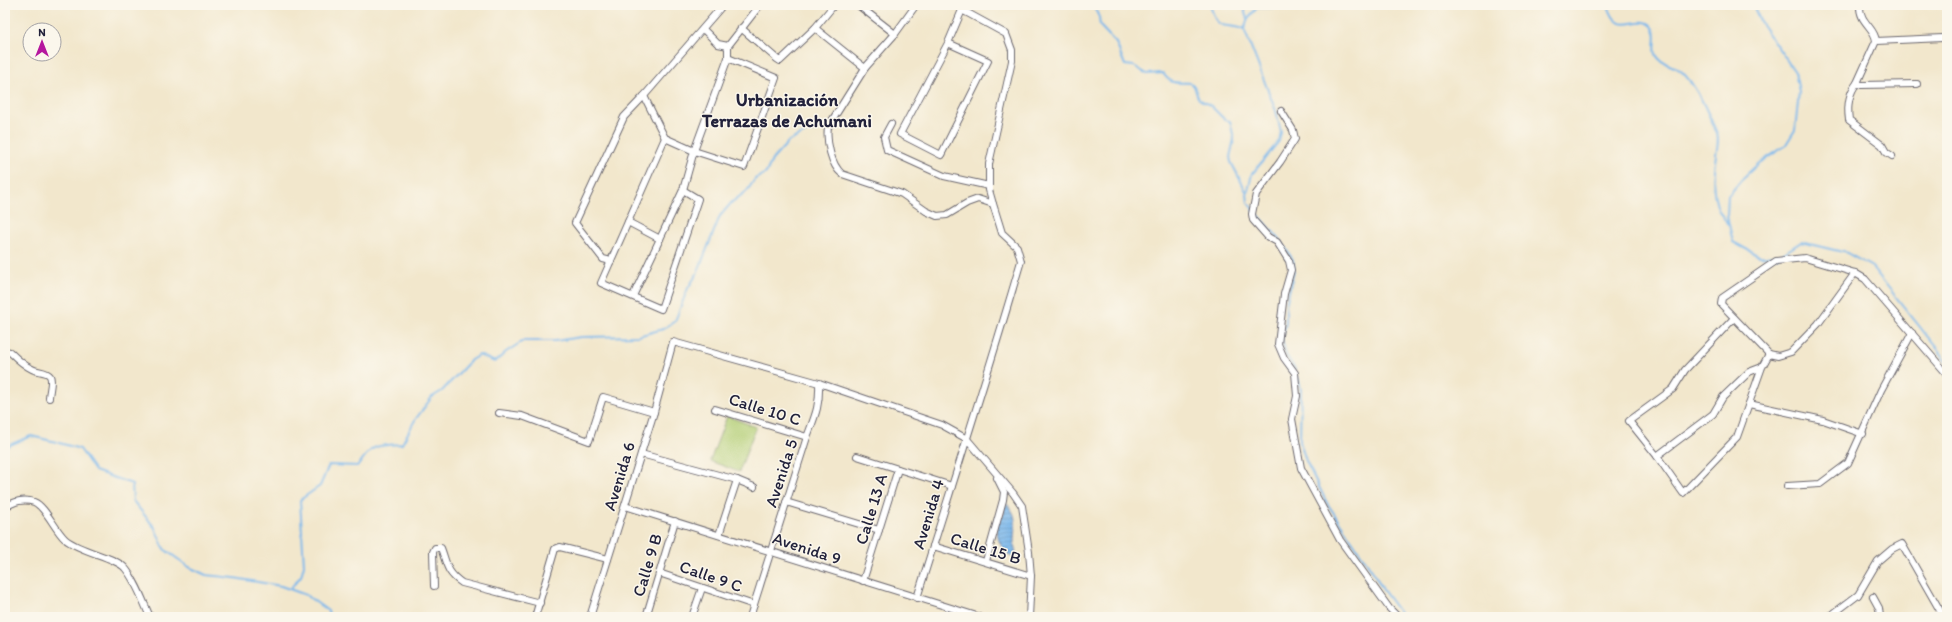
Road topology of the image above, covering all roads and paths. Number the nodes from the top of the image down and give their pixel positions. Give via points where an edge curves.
1 (723, 5) edge
2 (760, 5) edge
3 (834, 5) edge
4 (858, 5) edge
5 (916, 5) edge
6 (1860, 5) edge
7 (741, 28) junction
8 (815, 28) junction
9 (703, 29) junction
10 (895, 34) junction
11 (1943, 38) dead end
12 (1876, 41) junction
13 (948, 44) junction
14 (728, 46) junction
15 (728, 58) junction
16 (865, 68) junction
17 (1857, 83) junction
18 (1917, 84) dead end
19 (644, 96) junction
20 (1281, 111) dead end
21 (892, 124) dead end
22 (665, 138) junction
23 (694, 151) junction
24 (1892, 156) dead end
25 (989, 186) junction
26 (683, 190) junction
27 (993, 204) junction
28 (628, 222) junction
29 (660, 239) junction
30 (611, 261) junction
31 (1855, 273) junction
32 (633, 296) junction
33 (1734, 318) junction
34 (1912, 333) junction
35 (5, 351) edge
36 (1769, 354) junction
37 (1762, 367) junction
38 (1947, 374) edge
39 (819, 383) junction
40 (49, 398) dead end
41 (1749, 404) junction
42 (715, 409) dead end
43 (654, 412) junction
44 (499, 413) dead end
45 (1863, 434) junction
46 (807, 437) junction
47 (966, 439) junction
48 (640, 454) junction
49 (857, 456) dead end
50 (1657, 456) junction
51 (991, 468) junction
52 (898, 469) junction
53 (738, 480) junction
54 (952, 486) junction
55 (1787, 486) dead end
56 (754, 488) dead end
57 (786, 502) junction
58 (625, 506) junction
59 (5, 507) edge
60 (675, 521) junction
61 (879, 530) junction
62 (719, 535) junction
63 (933, 546) junction
64 (770, 552) junction
65 (608, 559) junction
66 (986, 561) junction
67 (659, 573) junction
68 (1031, 576) junction
69 (863, 581) junction
70 (434, 586) dead end
71 (702, 588) junction
72 (1873, 597) dead end
73 (918, 598) junction
74 (540, 603) junction
75 (754, 605) junction
76 (1945, 612) edge
77 (976, 616) edge
78 (150, 617) edge
79 (535, 617) edge
80 (590, 617) edge
81 (646, 617) edge
82 (692, 617) edge
83 (750, 617) edge
84 (1029, 617) edge
85 (1398, 617) edge
86 (1829, 617) edge
87 (1880, 617) edge
88 (1934, 617) edge

1 - 9 street
2 - 7 street
3 - 8 street
4 - 10 street
5 - 10 street
6 - 12 street via 1863,20
7 - 8 street via 780,61
7 - 14 street
8 - 16 street
9 - 14 street via 718,44
9 - 19 street
10 - 16 street
11 - 12 street
12 - 17 street
13 - 13 street via 900,134 941,155 988,61
13 - 25 street, Avenida 4 via 962,10 1006,34 1012,50 1012,61 989,164
14 - 15 street
15 - 23 street
15 - 23 street via 776,78 744,167
16 - 27 street via 828,127 832,159 837,170 842,174 902,194 937,216 947,215 978,199
17 - 18 street
17 - 24 street via 1849,98 1849,120 1882,145
19 - 22 street
19 - 30 street via 624,117 575,223 603,259
20 - 85 street via 1293,130 1295,139 1256,194 1252,214 1253,220 1276,242 1289,261 1290,270 1284,294 1278,344 1295,373 1297,396 1292,419 1302,468 1340,540
21 - 25 street via 884,137 888,150 944,176
22 - 23 street
22 - 28 street
23 - 26 street
25 - 27 street, Avenida 4
26 - 29 street
26 - 32 street via 698,199 661,309
27 - 47 street, Avenida 4 via 1002,233 1017,247 1021,260
28 - 29 street
28 - 30 street
29 - 32 street
30 - 32 street via 601,282
31 - 33 street via 1805,258 1776,261 1722,298 1721,304
31 - 34 street via 1865,279
31 - 36 street via 1818,324 1792,352 1778,356
33 - 36 street
33 - 50 street via 1686,370 1673,389 1629,421
34 - 38 street
34 - 45 street via 1884,385
35 - 40 street via 34,370 50,376
36 - 37 street
37 - 41 street
37 - 50 street via 1750,372 1723,397 1713,414
39 - 43 street, Avenida 6 via 673,342
39 - 46 street, Avenida 5 via 820,400
39 - 47 street via 942,425
41 - 45 street via 1823,420
41 - 50 street via 1737,437 1683,493
42 - 46 street, Calle 10 C
43 - 44 street via 603,397 589,441 522,416
43 - 48 street, Avenida 6
45 - 55 street via 1848,463 1820,484
46 - 57 street, Avenida 5
47 - 51 street
47 - 54 street, Avenida 4
48 - 53 street
48 - 58 street, Avenida 6
49 - 52 street
51 - 66 street via 1004,492
51 - 68 street via 1022,506
52 - 54 street
52 - 61 street, Calle 13 A
53 - 56 street
53 - 62 street
54 - 63 street, Avenida 4
57 - 61 street
57 - 64 street, Avenida 5
58 - 60 street, Avenida 9
58 - 65 street, Avenida 6
59 - 78 street via 16,501 27,500 36,503 65,538 80,549 119,564 132,579
60 - 62 street, Avenida 9
60 - 67 street, Calle 9 B
61 - 69 street, Calle 13 A
62 - 64 street, Avenida 9
63 - 66 street, Calle 15 B
63 - 73 street, Avenida 4
64 - 69 street, Avenida 9
64 - 75 street, Avenida 5
65 - 74 street via 560,547 556,549
65 - 80 street, Avenida 6
66 - 68 street, Calle 15 B
67 - 71 street, Calle 9 C
67 - 81 street, Calle 9 B
68 - 84 street
69 - 73 street, Avenida 9
70 - 74 street via 433,552 438,547 441,548 448,570 462,583
71 - 75 street, Calle 9 C
71 - 82 street
72 - 87 street via 1879,608
73 - 77 street, Avenida 9
74 - 79 street
75 - 83 street, Avenida 5
76 - 86 street via 1902,544 1878,561 1858,595
76 - 88 street

